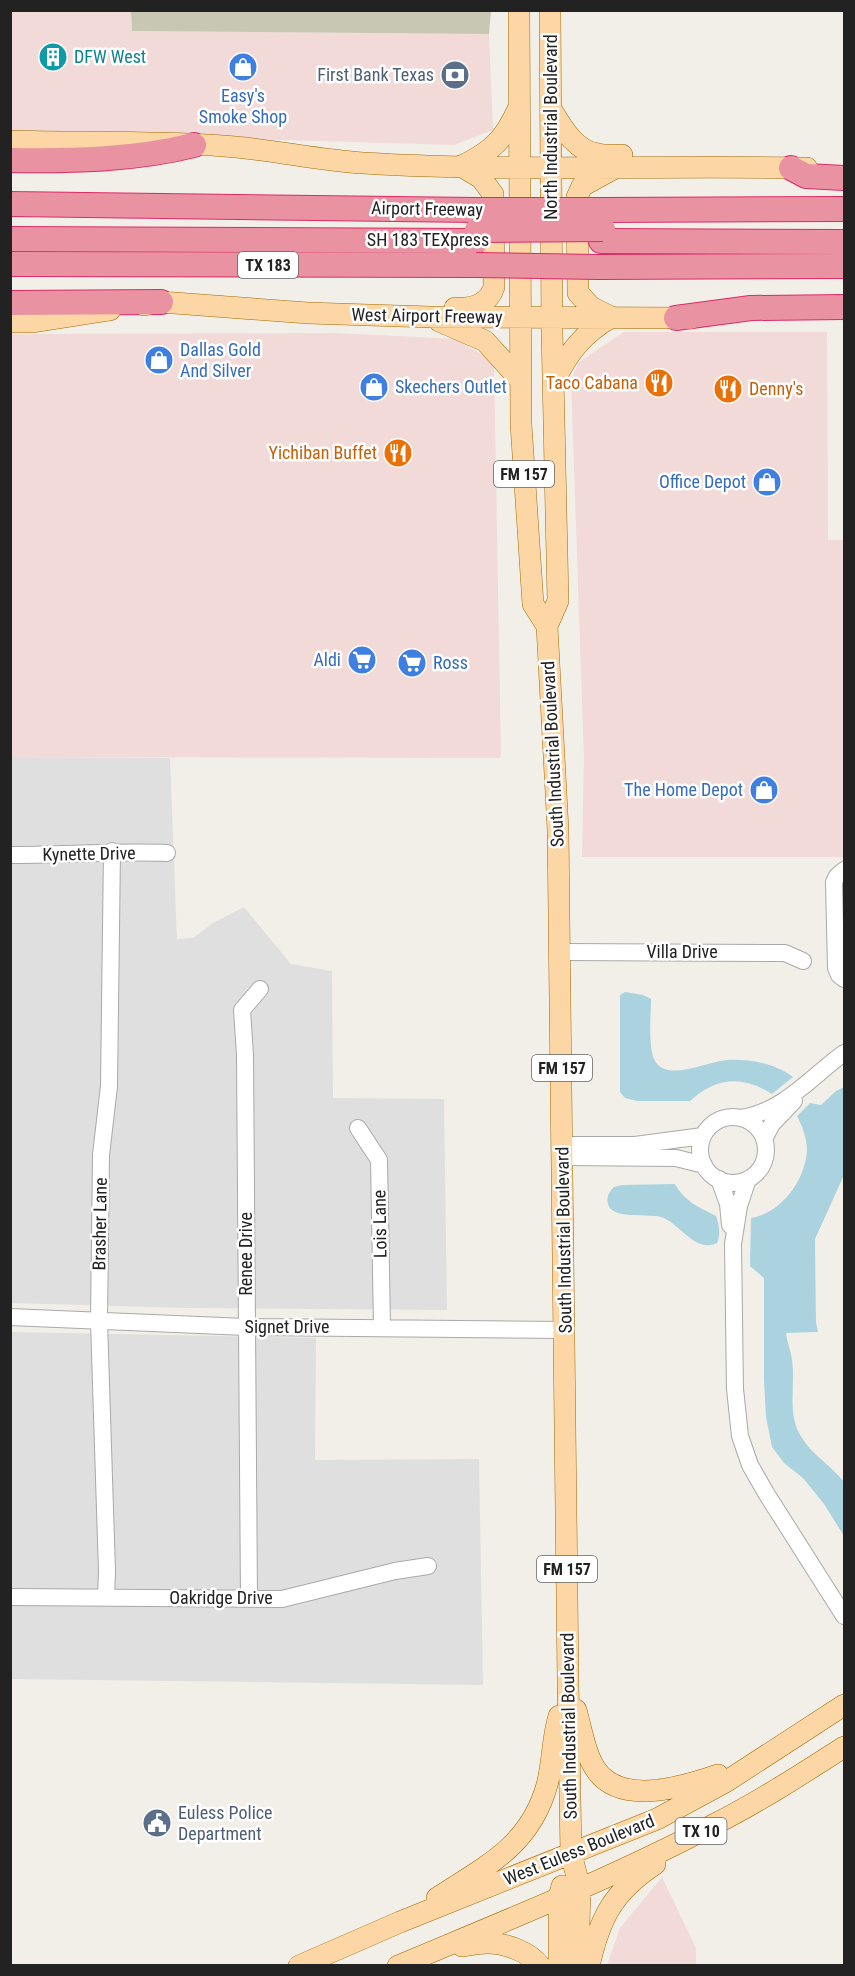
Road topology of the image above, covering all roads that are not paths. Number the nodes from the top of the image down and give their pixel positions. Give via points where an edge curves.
1 (519, 10) edge
2 (550, 10) edge
3 (520, 105) junction
4 (551, 108) junction
5 (10, 141) edge
6 (194, 145) junction
7 (10, 160) edge
8 (461, 166) junction
9 (711, 166) junction
10 (616, 167) junction
11 (520, 168) junction
12 (551, 168) junction
13 (791, 168) junction
14 (844, 169) edge
15 (844, 178) edge
16 (10, 204) edge
17 (844, 209) edge
18 (477, 227) junction
19 (602, 227) junction
20 (10, 229) edge
21 (844, 229) edge
22 (10, 240) edge
23 (844, 242) edge
24 (521, 243) joint
25 (551, 244) joint
26 (10, 264) edge
27 (844, 266) edge
28 (10, 303) edge
29 (161, 303) junction
30 (844, 307) edge
31 (422, 317) junction
32 (520, 317) junction
33 (551, 317) junction
34 (612, 317) junction
35 (676, 318) junction
36 (844, 319) edge
37 (10, 322) edge
38 (521, 381) junction
39 (553, 383) junction
40 (547, 626) junction
41 (112, 851) junction
42 (167, 853) dead end
43 (10, 855) edge
44 (841, 873) edge
45 (560, 952) junction
46 (803, 962) dead end
47 (844, 979) edge
48 (260, 989) dead end
49 (844, 1053) edge
50 (805, 1086) junction
51 (742, 1118) junction
52 (358, 1128) dead end
53 (703, 1136) junction
54 (764, 1139) junction
55 (563, 1151) junction
56 (704, 1166) junction
57 (718, 1179) junction
58 (748, 1179) junction
59 (733, 1244) junction
60 (10, 1317) edge
61 (99, 1321) junction
62 (246, 1327) junction
63 (382, 1327) junction
64 (565, 1330) junction
65 (428, 1566) dead end
66 (10, 1597) edge
67 (106, 1597) junction
68 (249, 1599) junction
69 (844, 1617) edge
70 (568, 1680) junction
71 (568, 1703) junction
72 (844, 1705) edge
73 (844, 1747) edge
74 (764, 1757) junction
75 (714, 1825) junction
76 (571, 1854) junction
77 (580, 1888) junction
78 (559, 1897) junction
79 (400, 1922) junction
80 (446, 1945) junction
81 (299, 1965) edge
82 (398, 1965) edge
83 (540, 1965) edge
84 (559, 1965) edge
85 (578, 1965) edge
86 (589, 1965) edge

1 - 3 main road, North Industrial Boulevard / FM 157
2 - 4 main road, North Industrial Boulevard / FM 157
3 - 8 main road via 498,143
3 - 11 main road, North Industrial Boulevard / FM 157
4 - 9 main road via 577,145 596,154 687,157
4 - 12 main road, North Industrial Boulevard / FM 157
5 - 6 main road
6 - 7 highway via 160,154
6 - 8 main road via 314,159
8 - 11 main road
8 - 31 main road via 481,178 493,194 492,295 464,309 436,308
9 - 10 main road
9 - 13 main road
10 - 12 main road
10 - 34 main road via 582,186 577,196 578,293 591,307
11 - 12 main road
11 - 24 main road, North Industrial Boulevard / FM 157
12 - 25 main road, North Industrial Boulevard / FM 157
13 - 14 main road
13 - 15 highway via 806,176
16 - 18 highway, Airport Freeway
17 - 19 highway, Airport Freeway
18 - 19 highway, Airport Freeway, bridge
18 - 20 highway, SH 183 TEXpress
18 - 22 highway, SH 183 TEXpress
19 - 21 highway
19 - 23 highway
24 - 32 main road, South Industrial Boulevard / FM 157
25 - 33 main road, South Industrial Boulevard / FM 157
26 - 27 highway, TX 183, bridge
28 - 29 highway
29 - 31 main road, West Airport Freeway
29 - 37 main road, West Airport Freeway
30 - 35 highway via 751,308
31 - 32 main road, West Airport Freeway
31 - 38 main road via 485,340
32 - 33 main road, West Airport Freeway
32 - 38 main road, South Industrial Boulevard / FM 157
33 - 34 main road, West Airport Freeway
33 - 39 main road, South Industrial Boulevard / FM 157
34 - 35 main road, West Airport Freeway
34 - 39 main road via 578,342
35 - 36 main road, West Airport Freeway
38 - 40 main road, South Industrial Boulevard / FM 157 via 533,604
39 - 40 main road, South Industrial Boulevard / FM 157 via 558,601
40 - 45 main road, South Industrial Boulevard / FM 157
41 - 42 street, Kynette Drive
41 - 43 street, Kynette Drive
41 - 61 street, Brasher Lane via 109,1086 101,1155
44 - 47 street via 834,882 836,968
45 - 46 street, Villa Drive via 785,952
45 - 55 main road, South Industrial Boulevard / FM 157
48 - 62 street, Renee Drive via 242,1010
49 - 50 street
50 - 51 street via 756,1116
50 - 54 street
51 - 53 street via 715,1122
51 - 54 street via 752,1123
52 - 63 street, Lois Lane via 379,1160
53 - 55 street
53 - 56 street via 700,1156
54 - 58 street via 765,1158
55 - 56 street via 676,1158
55 - 64 main road, South Industrial Boulevard / FM 157
56 - 57 street
57 - 58 street
57 - 59 street via 728,1204
58 - 59 street
59 - 69 street via 736,1411 740,1436 766,1493
60 - 61 street, Signet Drive
61 - 62 street, Signet Drive
61 - 67 street, Brasher Lane
62 - 63 street, Signet Drive
62 - 68 street, Renee Drive
63 - 64 street, Signet Drive
64 - 70 main road, South Industrial Boulevard / FM 157
65 - 68 street, Oakridge Drive via 395,1570 282,1599
66 - 67 street, Oakridge Drive
67 - 68 street, Oakridge Drive
70 - 71 main road, South Industrial Boulevard / FM 157
70 - 74 main road via 592,1765 612,1783 631,1790 674,1789
71 - 76 main road, South Industrial Boulevard / FM 157
71 - 79 main road via 558,1717 543,1798 520,1838 506,1852
72 - 74 main road, West Euless Boulevard / TX 10
73 - 75 main road, West Euless Boulevard / TX 10
74 - 76 main road, West Euless Boulevard / TX 10 via 657,1819
75 - 77 main road, West Euless Boulevard / TX 10
75 - 86 main road via 622,1889 604,1917
76 - 77 main road, South Industrial Boulevard / FM 157
76 - 78 main road, South Industrial Boulevard / FM 157
76 - 79 main road, West Euless Boulevard / TX 10
77 - 78 main road, West Euless Boulevard / TX 10
77 - 85 main road, South Industrial Boulevard / FM 157
78 - 80 main road, West Euless Boulevard / TX 10
78 - 84 main road, South Industrial Boulevard / FM 157
79 - 81 main road, West Euless Boulevard / TX 10
80 - 82 main road, West Euless Boulevard / TX 10
80 - 83 main road via 506,1945

